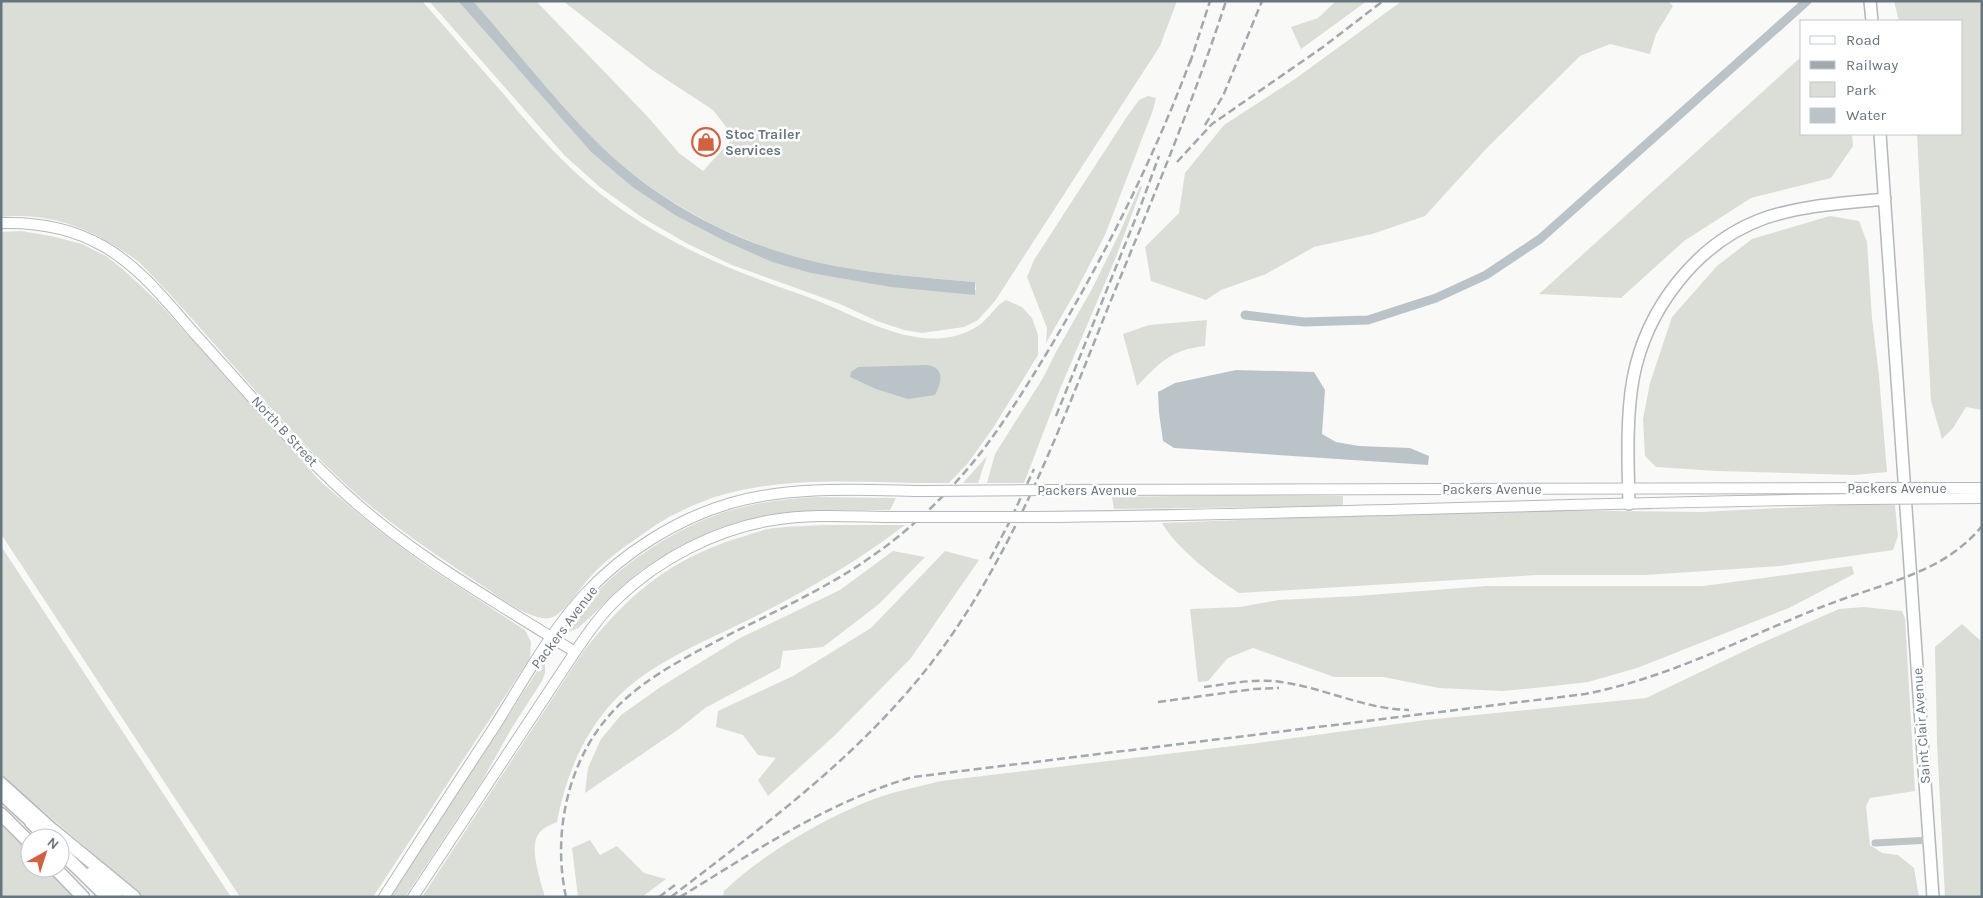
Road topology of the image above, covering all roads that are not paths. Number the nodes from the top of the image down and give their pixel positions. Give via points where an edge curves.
1 (1870, 1) edge
2 (1872, 20) edge
3 (1880, 135) edge
4 (1885, 200) junction
5 (1, 223) edge
6 (1982, 488) edge
7 (1629, 489) junction
8 (1863, 493) junction
9 (1982, 498) edge
10 (1629, 504) junction
11 (552, 637) junction
12 (575, 652) junction
13 (1, 783) edge
14 (1, 794) edge
15 (1, 814) edge
16 (32, 822) joint
17 (40, 828) edge
18 (43, 828) edge
19 (20, 833) edge
20 (1930, 840) junction
21 (1874, 843) dead end
22 (70, 850) edge
23 (70, 851) edge
24 (70, 855) edge
25 (70, 861) edge
26 (65, 878) edge
27 (84, 897) edge
28 (107, 897) edge
29 (117, 897) edge
30 (127, 897) edge
31 (134, 897) edge
32 (384, 897) edge
33 (413, 897) edge
34 (1933, 897) edge

1 - 2 main road
3 - 4 main road, Saint Clair Avenue
4 - 7 main road via 1820,205 1764,219 1717,244 1680,280 1651,326 1640,350 1633,378 1629,412
4 - 20 main road, Saint Clair Avenue
5 - 11 main road, North B Street via 36,224 68,230 118,255 149,282 347,495 432,561
6 - 8 main road, Packers Avenue, bridge
7 - 8 main road, Packers Avenue
7 - 10 main road
7 - 11 main road, Packers Avenue, bridge via 789,492 730,503 661,534 625,557 584,595
8 - 9 main road, Packers Avenue, bridge
8 - 10 main road, Packers Avenue
10 - 12 main road, Packers Avenue, bridge via 1190,516 810,517 772,520 707,539 675,555 639,580 603,615
11 - 12 main road, North B Street
11 - 32 main road, Packers Avenue
12 - 33 main road, Packers Avenue
13 - 18 main road
14 - 16 main road
15 - 19 highway
16 - 17 highway
20 - 21 street
20 - 34 main road, Saint Clair Avenue
22 - 31 highway
23 - 30 main road
24 - 29 main road
25 - 28 highway
26 - 27 highway

